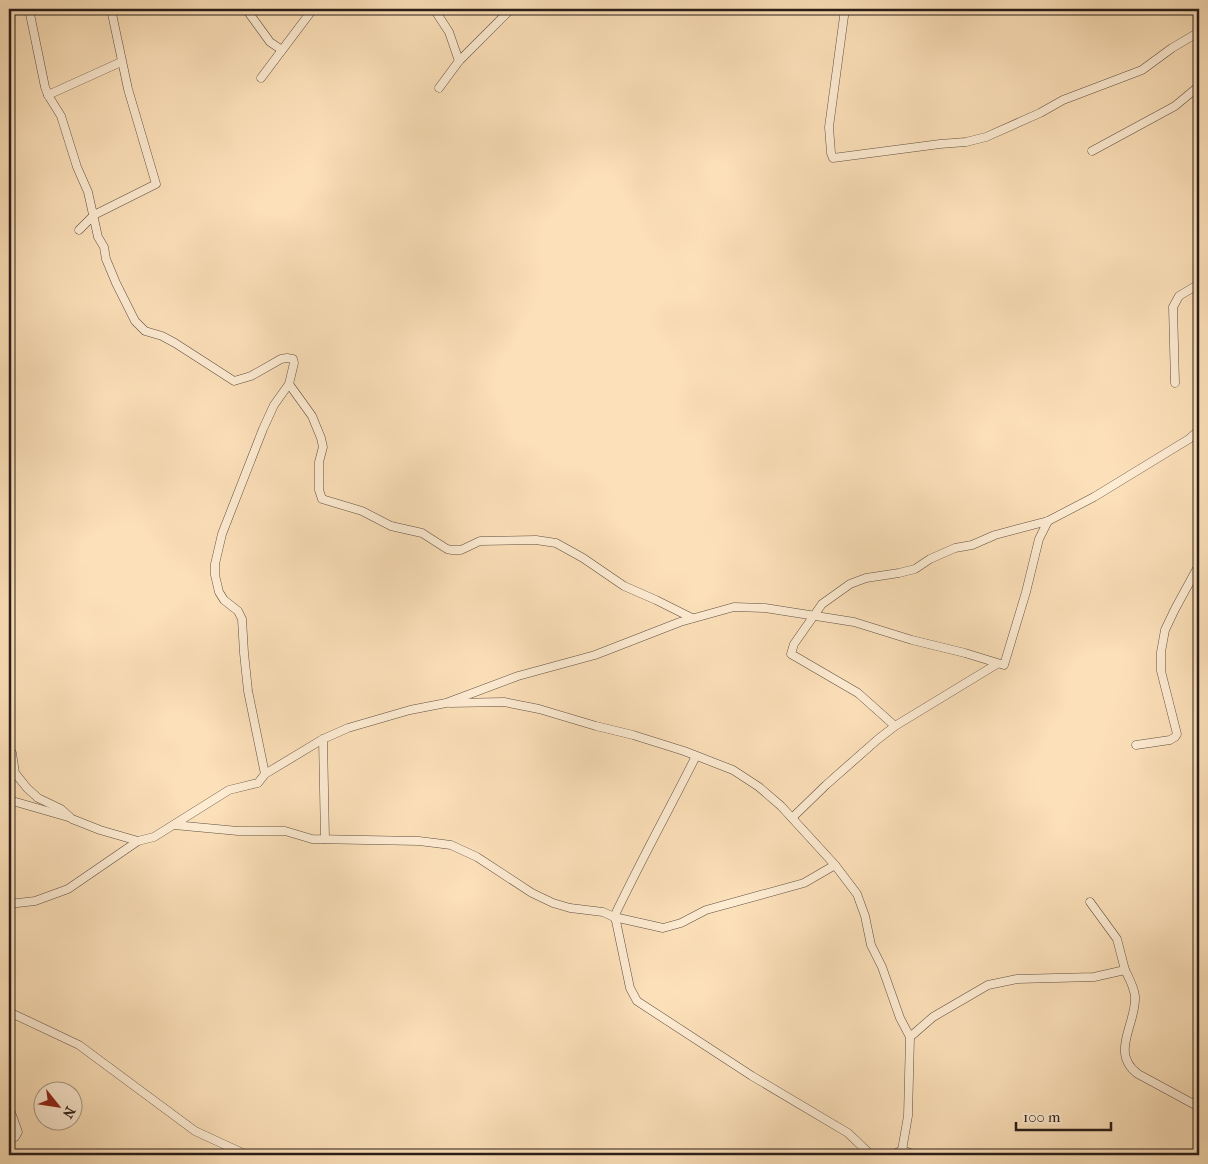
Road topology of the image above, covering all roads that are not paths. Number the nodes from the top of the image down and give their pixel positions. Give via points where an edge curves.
1 (29, 9) edge
2 (111, 9) edge
3 (246, 9) edge
4 (313, 9) edge
5 (434, 9) edge
6 (510, 9) edge
7 (783, 9) edge
8 (790, 9) edge
9 (845, 9) edge
10 (1199, 32) edge
11 (282, 50) junction
12 (459, 61) junction
13 (121, 62) junction
14 (261, 78) dead end
15 (1199, 86) edge
16 (439, 88) dead end
17 (48, 95) junction
18 (1092, 151) dead end
19 (94, 215) junction
20 (79, 230) dead end
21 (1199, 284) edge
22 (1175, 383) dead end
23 (289, 384) junction
24 (1199, 430) edge
25 (1048, 521) junction
26 (1199, 565) edge
27 (814, 614) junction
28 (692, 618) junction
29 (997, 664) junction
30 (446, 703) junction
31 (895, 726) junction
32 (323, 739) junction
33 (1136, 745) dead end
34 (9, 747) edge
35 (696, 756) junction
36 (265, 774) junction
37 (9, 800) edge
38 (792, 818) junction
39 (72, 819) junction
40 (174, 825) junction
41 (325, 839) junction
42 (138, 840) junction
43 (834, 864) junction
44 (1090, 902) dead end
45 (9, 904) edge
46 (614, 917) junction
47 (1125, 970) junction
48 (9, 1012) edge
49 (910, 1037) junction
50 (9, 1107) edge
51 (1199, 1107) edge
52 (9, 1135) edge
53 (902, 1150) junction
54 (246, 1155) edge
55 (871, 1155) edge
56 (893, 1155) edge
57 (915, 1155) edge

1 - 17 street
2 - 13 street
3 - 11 street via 270,42
4 - 11 street
5 - 12 street via 450,32
6 - 12 street
7 - 8 street
9 - 10 street via 829,127 833,158 986,137 1063,100 1142,70
11 - 14 street
12 - 16 street
13 - 17 street
13 - 19 street via 156,184
15 - 18 street via 1175,106
17 - 19 street via 61,116
19 - 20 street
19 - 23 street via 98,237 116,283 145,331 175,343 234,381 251,376 281,359 291,358 294,363
21 - 22 street via 1179,296 1172,307
23 - 28 street via 312,416 321,438 319,490 324,501 352,507 391,526 422,534 452,550 461,550 480,541 536,540 556,544 624,586
23 - 36 street via 263,429 222,534 215,564 219,592 242,619 247,684
24 - 25 street via 1094,498
25 - 27 street via 995,535 972,546 955,548 915,569 858,580 825,601
25 - 29 street via 1039,539 1004,666
26 - 33 street via 1165,630 1162,652 1161,671 1177,734 1170,740
27 - 28 street via 739,606
27 - 29 street via 854,622
27 - 31 street via 794,644 792,655 858,693
28 - 30 street via 606,652 518,676
29 - 31 street
30 - 32 street via 375,719
30 - 35 street via 516,704 633,735
31 - 38 street
32 - 36 street
32 - 41 street
34 - 39 street via 16,773 27,788
35 - 38 street via 747,778
35 - 46 street
36 - 40 street via 258,783 229,790
37 - 39 street
38 - 43 street
39 - 42 street
40 - 41 street via 238,831 285,831
40 - 42 street via 154,837
41 - 46 street via 419,840 451,845 553,903
42 - 45 street via 68,889 35,901
43 - 46 street via 804,883 706,910 663,928
43 - 49 street via 860,900 871,945
44 - 47 street via 1117,939
46 - 55 street via 630,988 637,1001 752,1076 848,1133
47 - 49 street via 1094,977 1017,979 988,985 933,1017
47 - 51 street via 1135,998 1124,1047 1130,1068
48 - 54 street via 79,1045 195,1132
49 - 53 street via 908,1116
50 - 52 street via 18,1132 15,1137
53 - 56 street
53 - 57 street

